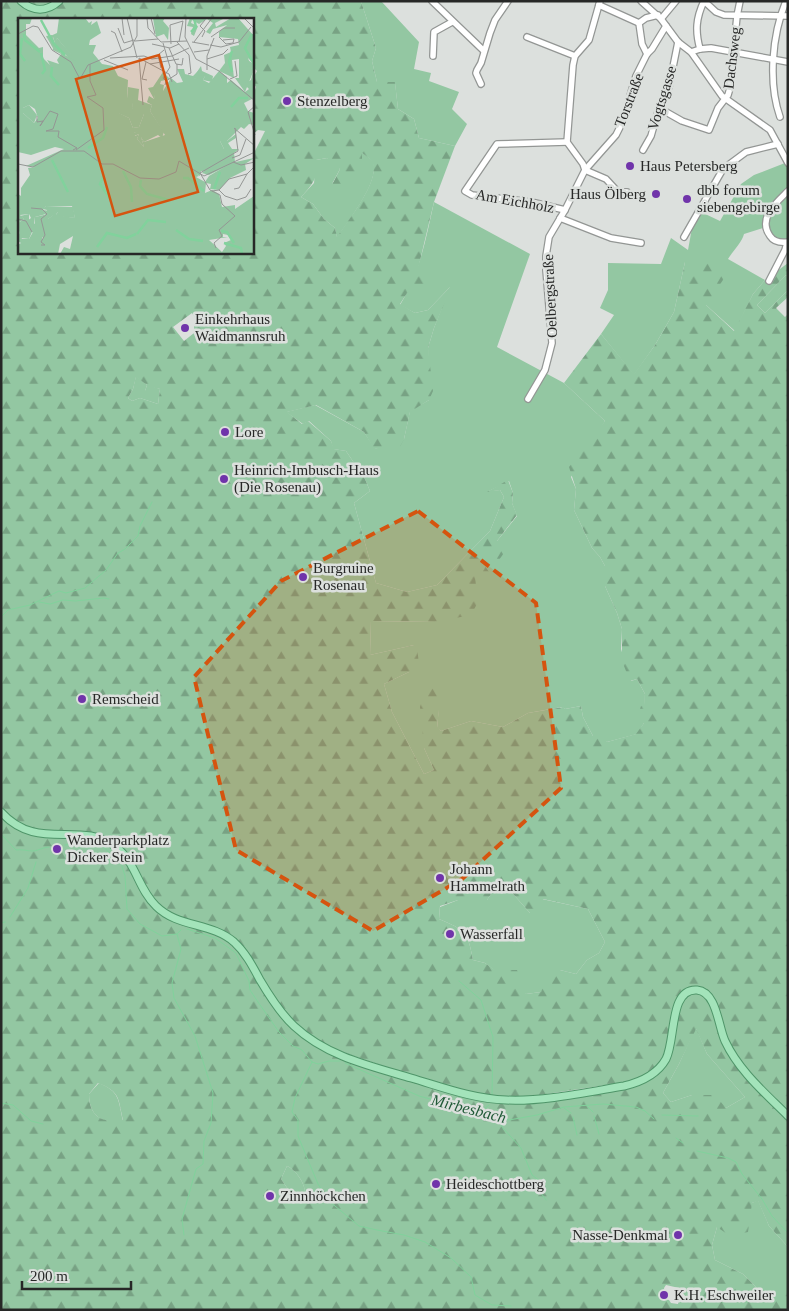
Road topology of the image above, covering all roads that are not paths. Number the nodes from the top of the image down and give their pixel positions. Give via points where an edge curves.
1 (21, 1) edge
2 (59, 1) edge
3 (432, 1) edge
4 (508, 1) edge
5 (640, 1) edge
6 (676, 1) edge
7 (704, 1) edge
8 (740, 1) edge
9 (786, 1) edge
10 (600, 3) edge
11 (736, 16) junction
12 (780, 16) junction
13 (788, 16) edge
14 (659, 17) junction
15 (452, 22) junction
16 (639, 23) junction
17 (666, 26) junction
18 (527, 37) dead end
19 (678, 42) junction
20 (700, 49) junction
21 (484, 51) junction
22 (691, 52) junction
23 (734, 52) junction
24 (647, 54) junction
25 (433, 56) dead end
26 (575, 56) junction
27 (774, 60) junction
28 (788, 62) edge
29 (481, 84) dead end
30 (725, 99) junction
31 (659, 108) junction
32 (788, 116) edge
33 (567, 142) junction
34 (778, 144) junction
35 (643, 150) dead end
36 (788, 163) edge
37 (585, 170) junction
38 (788, 191) edge
39 (627, 192) dead end
40 (565, 210) junction
41 (560, 218) junction
42 (684, 237) dead end
43 (787, 242) edge
44 (642, 243) dead end
45 (768, 281) dead end
46 (528, 399) dead end
47 (1, 812) edge
48 (788, 1116) edge

1 - 2 main road via 33,9 42,10
3 - 15 street
4 - 21 street via 495,20
5 - 14 street
6 - 14 street
7 - 11 street via 720,14
7 - 20 street via 696,25
8 - 11 street, Dachsweg
9 - 12 street
10 - 16 street
10 - 26 street via 589,40
11 - 12 street
11 - 23 street, Dachsweg
12 - 13 street
12 - 27 street
14 - 16 street via 646,18
14 - 17 street
15 - 21 street
15 - 25 street via 434,32
16 - 24 street
17 - 19 street
17 - 24 street, Torstraße
18 - 26 street
19 - 22 street
19 - 31 street, Vogtsgasse via 669,86
20 - 22 street
20 - 23 street
21 - 29 street via 476,73
22 - 30 street
23 - 27 street
23 - 30 street, Dachsweg via 730,88
24 - 37 street, Torstraße via 636,76 622,123
26 - 33 street
27 - 28 street
27 - 32 street via 772,84 775,104 779,118
30 - 31 street, Dachsweg via 709,130 682,121
30 - 34 street via 767,126
31 - 35 street, Vogtsgasse
33 - 37 street
33 - 40 street, Am Eichholz via 500,142 491,150 465,191 472,195
34 - 36 street
34 - 42 street via 746,152 723,169
37 - 39 street via 606,179 618,192
37 - 40 street, Oelbergstraße
38 - 43 street via 770,210 766,224 772,238
40 - 41 street, Oelbergstraße
41 - 44 street via 611,238
41 - 46 street, Oelbergstraße via 549,237 546,256 552,343 545,370
43 - 45 street
47 - 48 main road via 14,824 31,832 88,835 113,845 127,859 155,906 172,918 213,930 232,940 288,1020 314,1042 346,1057 460,1093 496,1100 536,1099 628,1085 650,1076 662,1065 671,1044 677,1003 682,995 697,990 706,993 713,1001 722,1033 737,1061

